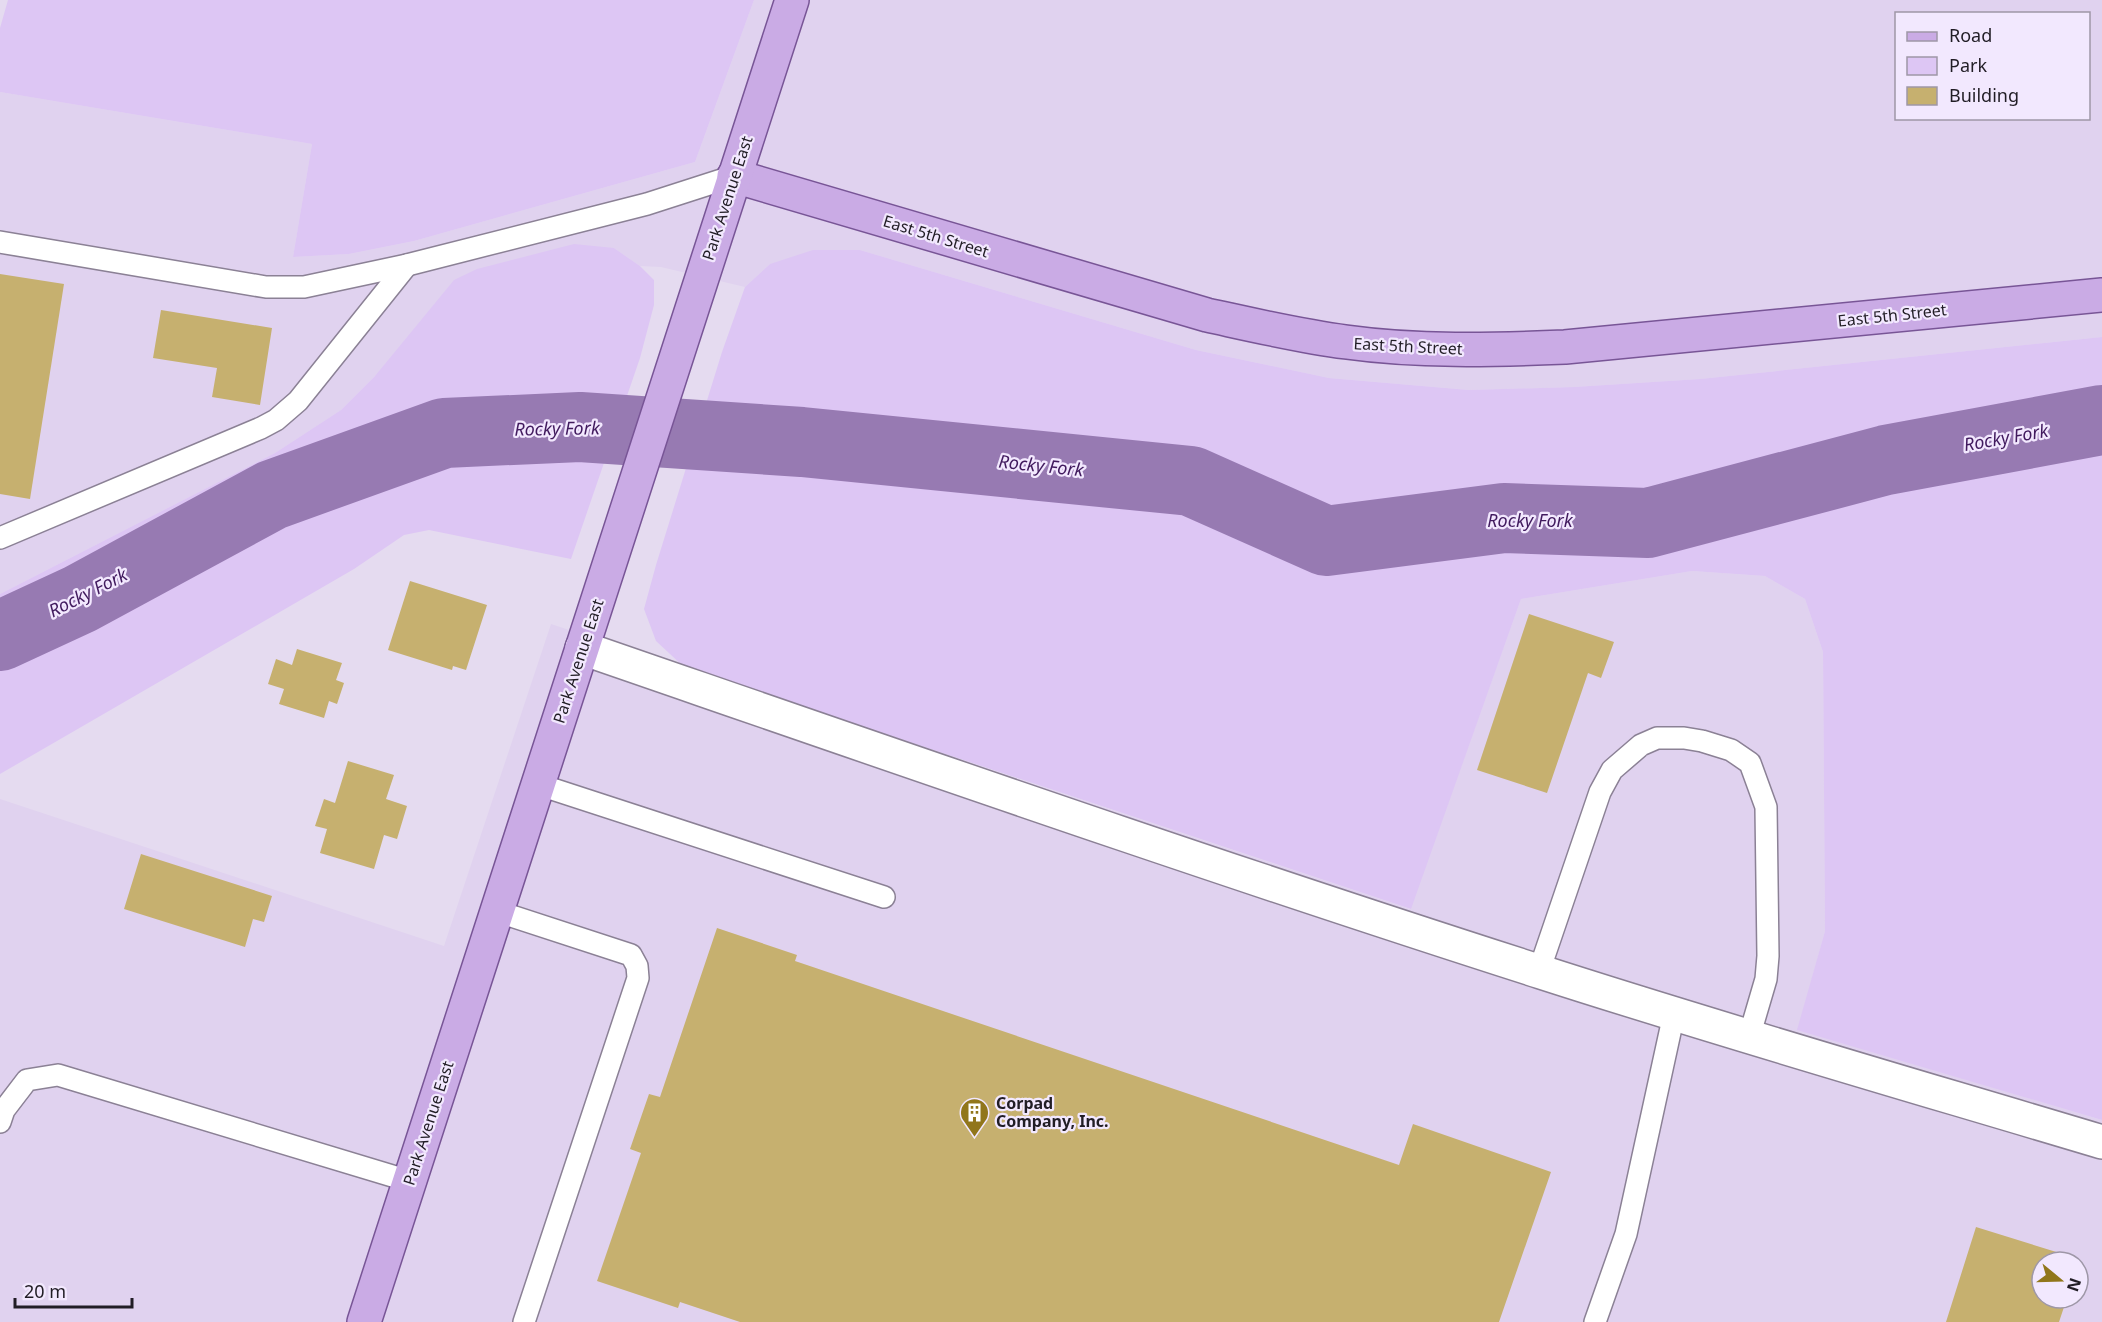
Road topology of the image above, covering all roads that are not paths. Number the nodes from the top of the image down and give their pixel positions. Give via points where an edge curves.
1 (792, 0) edge
2 (734, 176) junction
3 (0, 242) edge
4 (407, 265) junction
5 (2102, 295) edge
6 (0, 538) edge
7 (582, 648) junction
8 (537, 784) junction
9 (884, 897) dead end
10 (496, 911) junction
11 (1539, 971) junction
12 (1674, 1014) junction
13 (1749, 1037) junction
14 (0, 1122) edge
15 (2102, 1142) edge
16 (409, 1181) junction
17 (364, 1322) edge
18 (524, 1322) edge
19 (1595, 1322) edge

1 - 2 main road, Park Avenue East
2 - 4 lane via 647,204
2 - 5 main road, East 5th Street via 1206,315 1346,343 1508,350 1565,347
2 - 7 main road, Park Avenue East
3 - 4 lane via 266,288 304,287
4 - 6 lane via 298,401 276,420
7 - 8 main road, Park Avenue East
7 - 11 street
8 - 9 lane
8 - 10 main road, Park Avenue East
10 - 16 main road, Park Avenue East
10 - 18 lane via 631,955 638,978
11 - 12 street
11 - 13 lane via 1600,792 1612,770 1641,745 1657,738 1684,738 1731,750 1750,763 1766,807 1767,968
12 - 13 street
12 - 19 lane via 1626,1234
13 - 15 street
14 - 16 lane via 4,1110 27,1080 58,1075
16 - 17 main road, Park Avenue East

